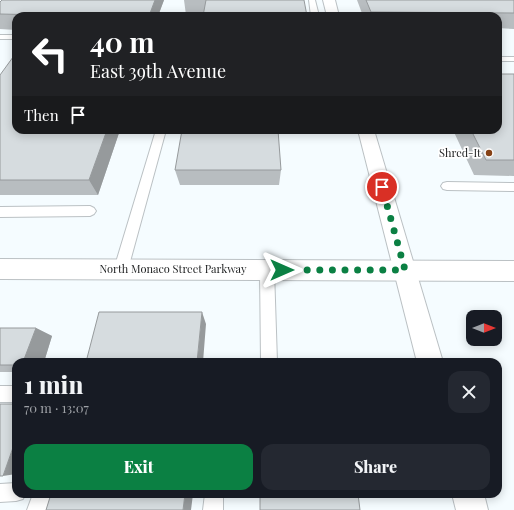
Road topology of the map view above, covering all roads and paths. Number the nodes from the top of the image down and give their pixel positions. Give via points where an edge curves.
1 (312, 0) edge
2 (329, 0) edge
3 (314, 12) edge
4 (332, 12) edge
5 (0, 37) edge
6 (12, 37) edge
7 (502, 59) edge
8 (514, 59) edge
9 (160, 134) edge
10 (367, 134) edge
11 (447, 186) dead end
12 (514, 187) edge
13 (90, 211) dead end
14 (0, 212) edge
15 (0, 269) edge
16 (121, 269) junction
17 (267, 270) junction
18 (405, 270) junction
19 (514, 271) edge
20 (269, 358) edge
21 (429, 358) edge
22 (0, 394) edge
23 (12, 394) edge
24 (12, 492) edge
25 (0, 493) edge
26 (41, 498) edge
27 (214, 498) edge
28 (469, 498) edge
29 (37, 510) edge
30 (213, 510) edge
31 (472, 510) edge

1 - 3 lane
2 - 4 street
5 - 6 lane
7 - 8 lane
9 - 16 lane
10 - 18 street
11 - 12 lane
13 - 14 lane
15 - 16 street, North Monaco Street Parkway
16 - 17 street, North Monaco Street Parkway
17 - 18 street, North Monaco Street Parkway
17 - 20 lane
18 - 19 street, North Monaco Street Parkway
18 - 21 street
22 - 23 lane
24 - 25 lane
26 - 29 lane
27 - 30 lane
28 - 31 street

